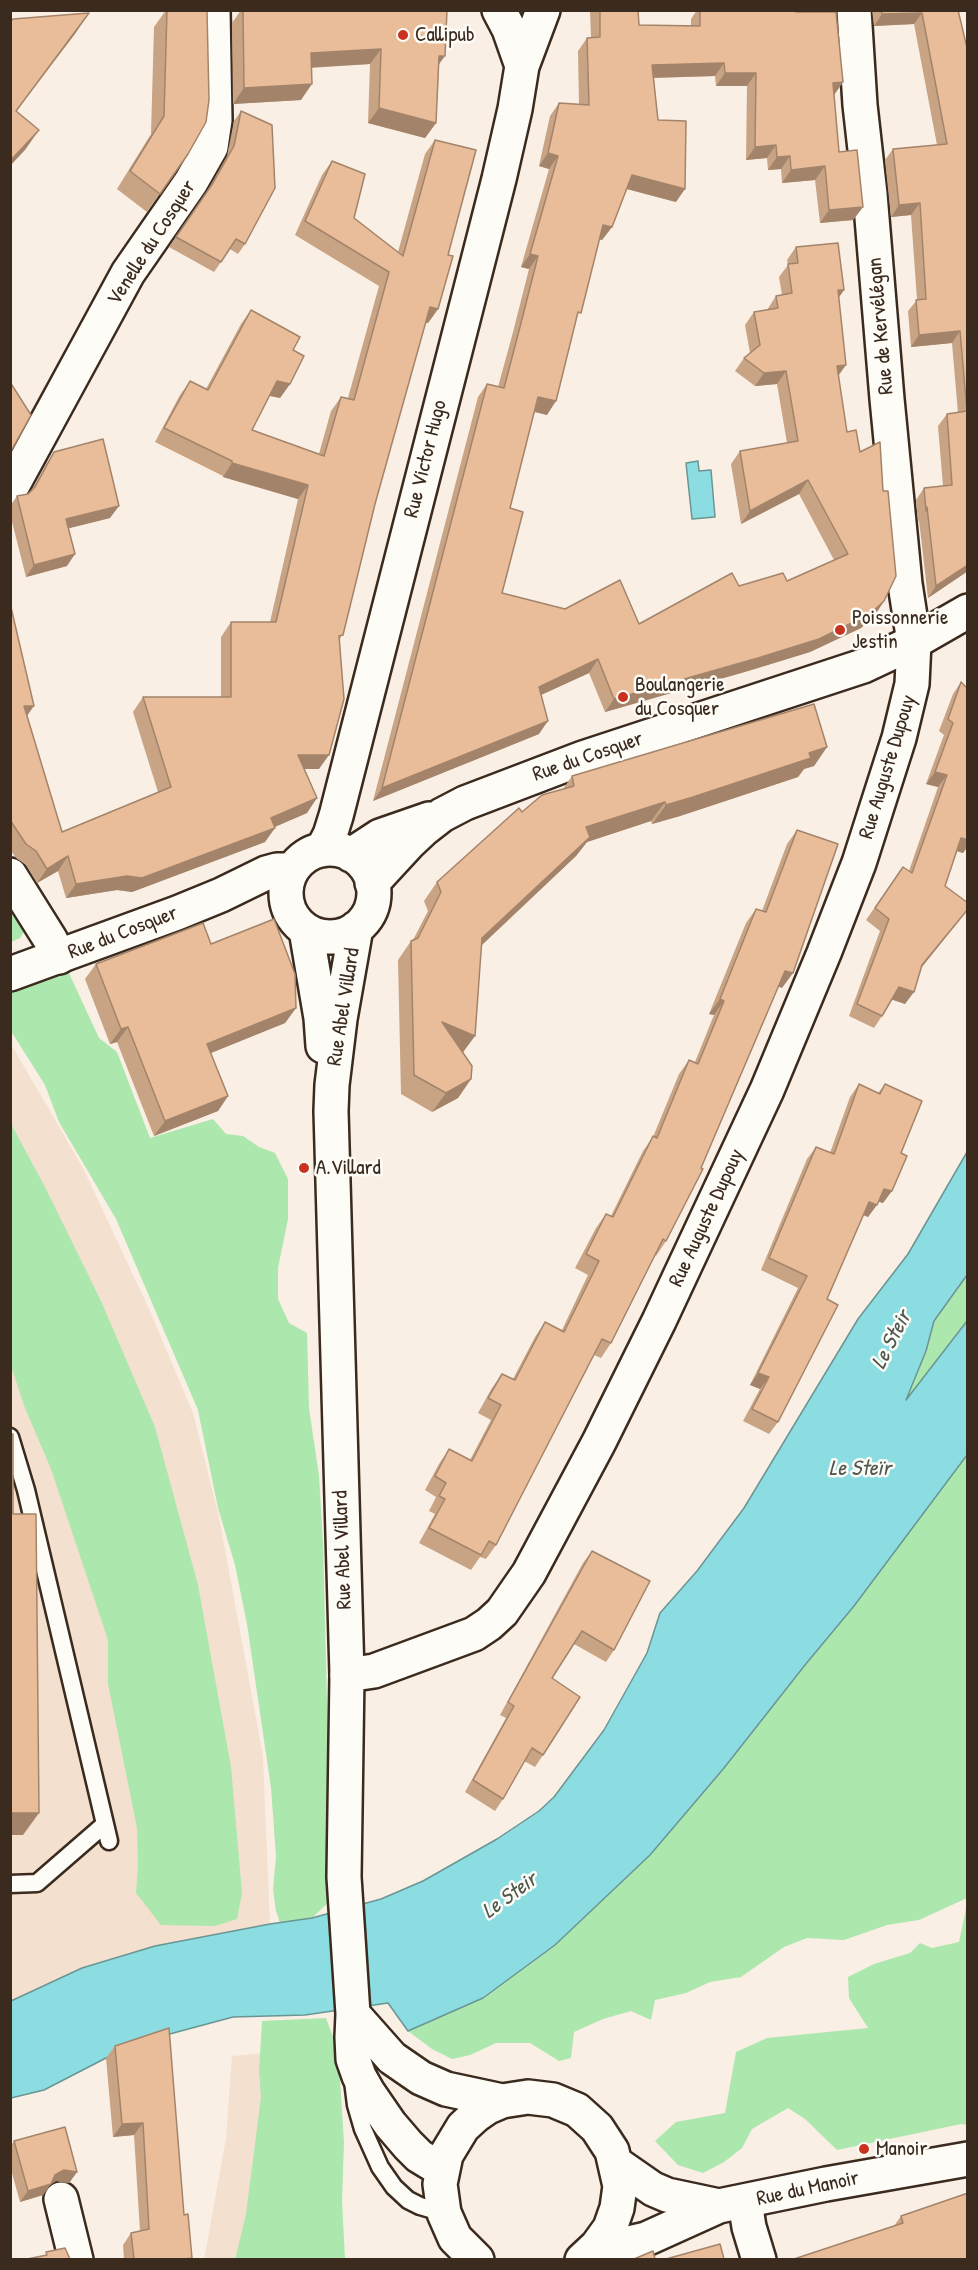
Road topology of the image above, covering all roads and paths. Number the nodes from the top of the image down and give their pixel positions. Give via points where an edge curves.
1 (213, 10) edge
2 (499, 10) edge
3 (543, 10) edge
4 (854, 10) edge
5 (522, 66) junction
6 (10, 490) edge
7 (968, 611) edge
8 (914, 642) junction
9 (442, 815) junction
10 (336, 852) junction
11 (292, 870) junction
12 (10, 875) edge
13 (372, 883) junction
14 (221, 895) junction
15 (297, 918) junction
16 (356, 928) junction
17 (59, 957) junction
18 (10, 974) edge
19 (332, 1085) junction
20 (10, 1437) edge
21 (347, 1675) junction
22 (105, 1824) junction
23 (110, 1841) dead end
24 (10, 1884) edge
25 (353, 2013) junction
26 (353, 2060) junction
27 (502, 2101) junction
28 (968, 2158) edge
29 (617, 2164) junction
30 (442, 2170) junction
31 (61, 2199) dead end
32 (732, 2204) junction
33 (457, 2242) edge
34 (589, 2253) edge
35 (76, 2259) edge
36 (759, 2259) edge

1 - 6 street, Venelle du Cosquer via 215,120 211,147 128,273
2 - 5 street, Rue Victor Hugo
3 - 5 street, Rue Victor Hugo
4 - 8 street, Rue de Kervélégan via 888,411
5 - 10 street, Rue Victor Hugo via 499,179 330,835
7 - 8 street, Rue du Cosquer
8 - 9 street, Rue du Cosquer via 831,678 523,780
8 - 21 street, Rue Auguste Dupouy via 912,684 899,738 859,863 824,953 767,1090 659,1321 550,1536 513,1598 489,1624 474,1634 417,1656 374,1671
9 - 10 street, Rue du Cosquer
9 - 13 street, Rue du Cosquer
10 - 11 street via 300,861
10 - 13 street via 361,862
11 - 14 street, Rue du Cosquer via 266,873
11 - 15 street via 286,894
12 - 17 street
13 - 16 street via 371,908
14 - 15 street
14 - 17 street, Rue du Cosquer
15 - 16 street via 318,936 331,937
15 - 19 street, Rue Abel Villard
16 - 19 street, Rue Abel Villard
17 - 18 street, Rue du Cosquer
19 - 21 street, Rue Abel Villard
20 - 22 lane
21 - 25 street, Rue Abel Villard via 344,1866
22 - 23 lane
22 - 24 lane via 37,1883
25 - 26 street, Rue Abel Villard
25 - 27 street via 392,2058 421,2078 446,2089
26 - 30 street, Rue Abel Villard via 368,2092 390,2124 419,2156
26 - 33 lane, Rue Abel Villard via 356,2105 380,2167 394,2187
27 - 29 street via 541,2098 577,2110 597,2128
27 - 30 street via 463,2127 453,2140
28 - 32 street, Rue du Manoir
29 - 32 street, Rue du Manoir via 667,2195
29 - 34 street via 617,2208 610,2228
30 - 33 street via 440,2184
31 - 35 street
32 - 34 street, Rue du Manoir via 646,2239
32 - 36 street via 749,2227

